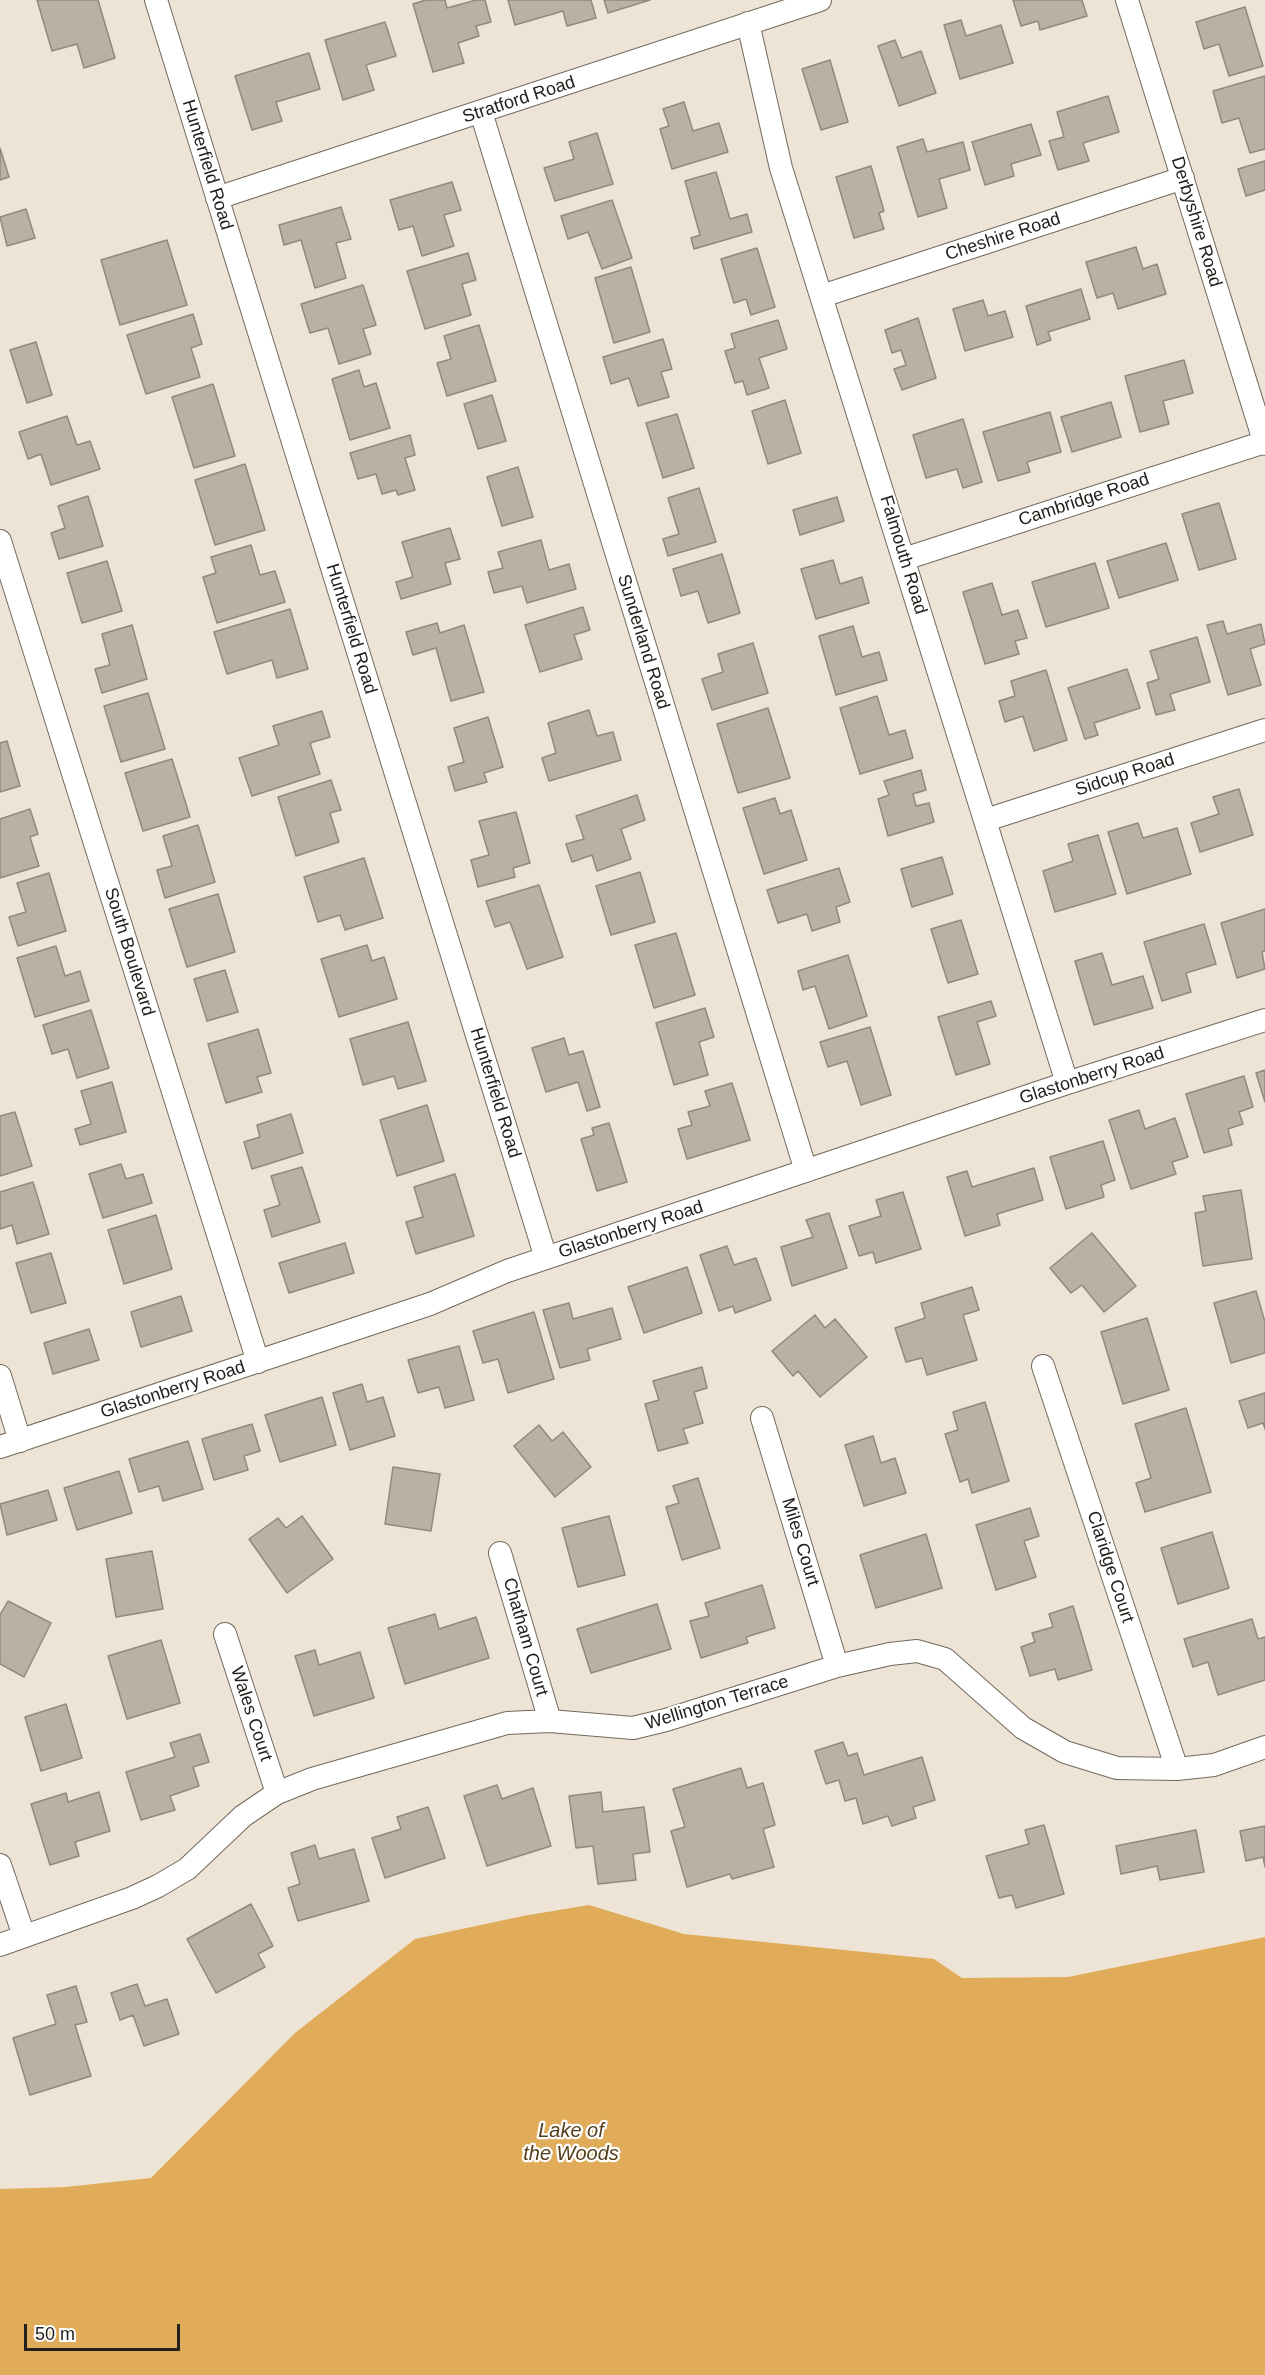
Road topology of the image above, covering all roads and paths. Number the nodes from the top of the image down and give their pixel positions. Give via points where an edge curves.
1 (156, 0) edge
2 (820, 0) edge
3 (1127, 0) edge
4 (748, 24) junction
5 (480, 112) junction
6 (1183, 178) junction
7 (217, 198) junction
8 (822, 296) junction
9 (1265, 443) edge
10 (0, 541) edge
11 (904, 559) junction
12 (1265, 730) edge
13 (986, 820) junction
14 (1265, 1020) edge
15 (1067, 1083) junction
16 (806, 1171) junction
17 (546, 1258) junction
18 (258, 1362) junction
19 (1043, 1366) dead end
20 (0, 1376) edge
21 (762, 1418) dead end
22 (10, 1444) edge
23 (500, 1553) dead end
24 (225, 1634) dead end
25 (837, 1666) junction
26 (550, 1721) junction
27 (1265, 1747) edge
28 (1177, 1769) junction
29 (277, 1793) junction
30 (0, 1865) edge
31 (24, 1936) junction
32 (0, 1945) edge

1 - 7 street, Hunterfield Road
2 - 4 street, Stratford Road
3 - 6 street, Derbyshire Road
4 - 5 street, Stratford Road
4 - 8 street, Falmouth Road via 781,168
5 - 7 street, Stratford Road
5 - 16 street, Sunderland Road
6 - 8 street, Cheshire Road
6 - 9 street, Derbyshire Road
7 - 17 street, Hunterfield Road
8 - 11 street, Falmouth Road
9 - 11 street, Cambridge Road
10 - 18 street, South Boulevard
11 - 13 street, Falmouth Road
12 - 13 street, Sidcup Road
13 - 15 street, Falmouth Road
14 - 15 street, Glastonberry Road
15 - 16 street, Glastonberry Road
16 - 17 street, Glastonberry Road
17 - 18 street, Glastonberry Road via 430,1304
18 - 22 street, Glastonberry Road
19 - 28 street, Claridge Court
20 - 22 street
21 - 25 street, Miles Court
23 - 26 street, Chatham Court
24 - 29 street, Wales Court
25 - 26 street, Wellington Terrace via 633,1728
25 - 28 street, Wellington Terrace via 917,1651 945,1659 1023,1728 1065,1752 1117,1768
26 - 29 street, Wellington Terrace via 507,1723 312,1779
27 - 28 street, Wellington Terrace via 1214,1765
29 - 31 street, Wellington Terrace via 243,1816 187,1869 132,1898
30 - 31 street
31 - 32 street, Wellington Terrace

